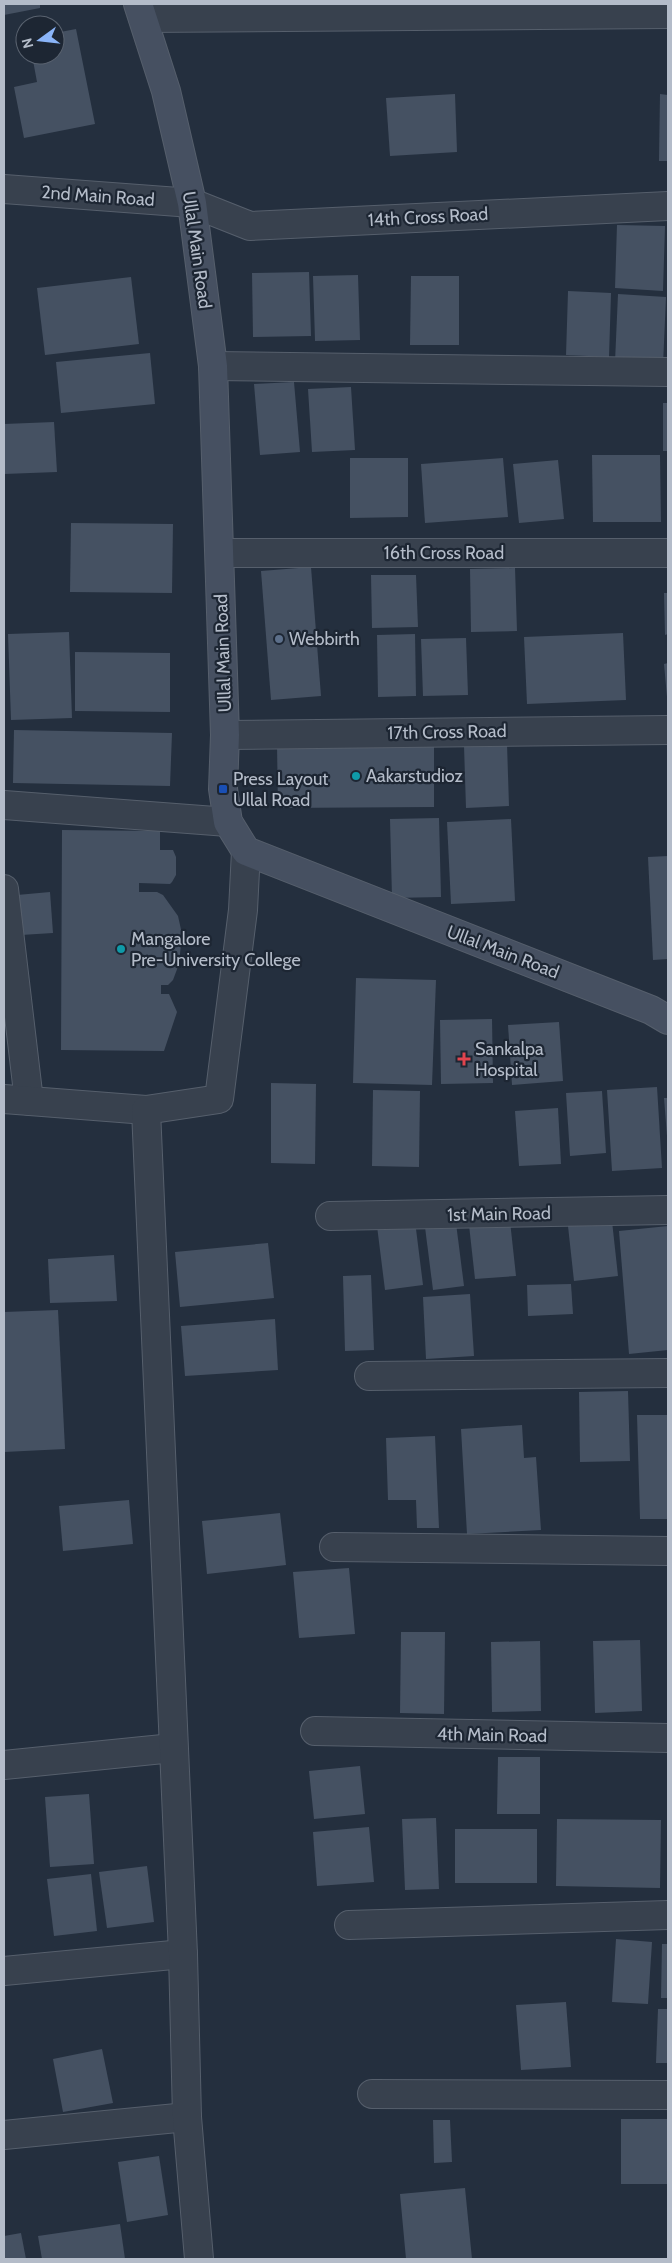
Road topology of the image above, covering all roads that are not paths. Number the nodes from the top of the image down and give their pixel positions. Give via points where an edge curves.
1 (140, 11) edge
2 (668, 14) edge
3 (4, 189) edge
4 (192, 203) junction
5 (668, 206) edge
6 (213, 366) junction
7 (668, 372) edge
8 (220, 553) junction
9 (668, 553) edge
10 (668, 730) edge
11 (225, 735) junction
12 (4, 804) edge
13 (228, 822) junction
14 (246, 851) junction
15 (4, 889) edge
16 (668, 1020) edge
17 (17, 1100) edge
18 (146, 1110) junction
19 (668, 1210) edge
20 (330, 1216) dead end
21 (668, 1372) edge
22 (369, 1376) dead end
23 (334, 1547) dead end
24 (668, 1551) edge
25 (315, 1731) dead end
26 (668, 1738) edge
27 (173, 1748) junction
28 (4, 1765) edge
29 (668, 1915) edge
30 (349, 1926) dead end
31 (183, 1954) junction
32 (4, 1971) edge
33 (372, 2094) dead end
34 (668, 2095) edge
35 (187, 2116) junction
36 (4, 2135) edge
37 (199, 2259) edge

1 - 2 street
1 - 4 main road, Ullal Main Road via 166,91
3 - 4 street, 2nd Main Road
4 - 5 street, 14th Cross Road via 250,226
4 - 6 main road, Ullal Main Road
6 - 7 street
6 - 8 main road, Ullal Main Road
8 - 9 street, 16th Cross Road
8 - 11 main road, Ullal Main Road
10 - 11 street, 17th Cross Road
11 - 13 main road, Ullal Main Road via 223,789
12 - 13 street
13 - 14 main road, Ullal Main Road
14 - 16 main road, Ullal Main Road via 651,1010
14 - 18 street via 243,910 219,1099
15 - 17 street
17 - 18 street
18 - 27 street
19 - 20 street, 1st Main Road
21 - 22 street
23 - 24 street
25 - 26 street, 4th Main Road
27 - 28 street
27 - 31 street
29 - 30 street
31 - 32 street
31 - 35 street
33 - 34 street
35 - 36 street
35 - 37 street

